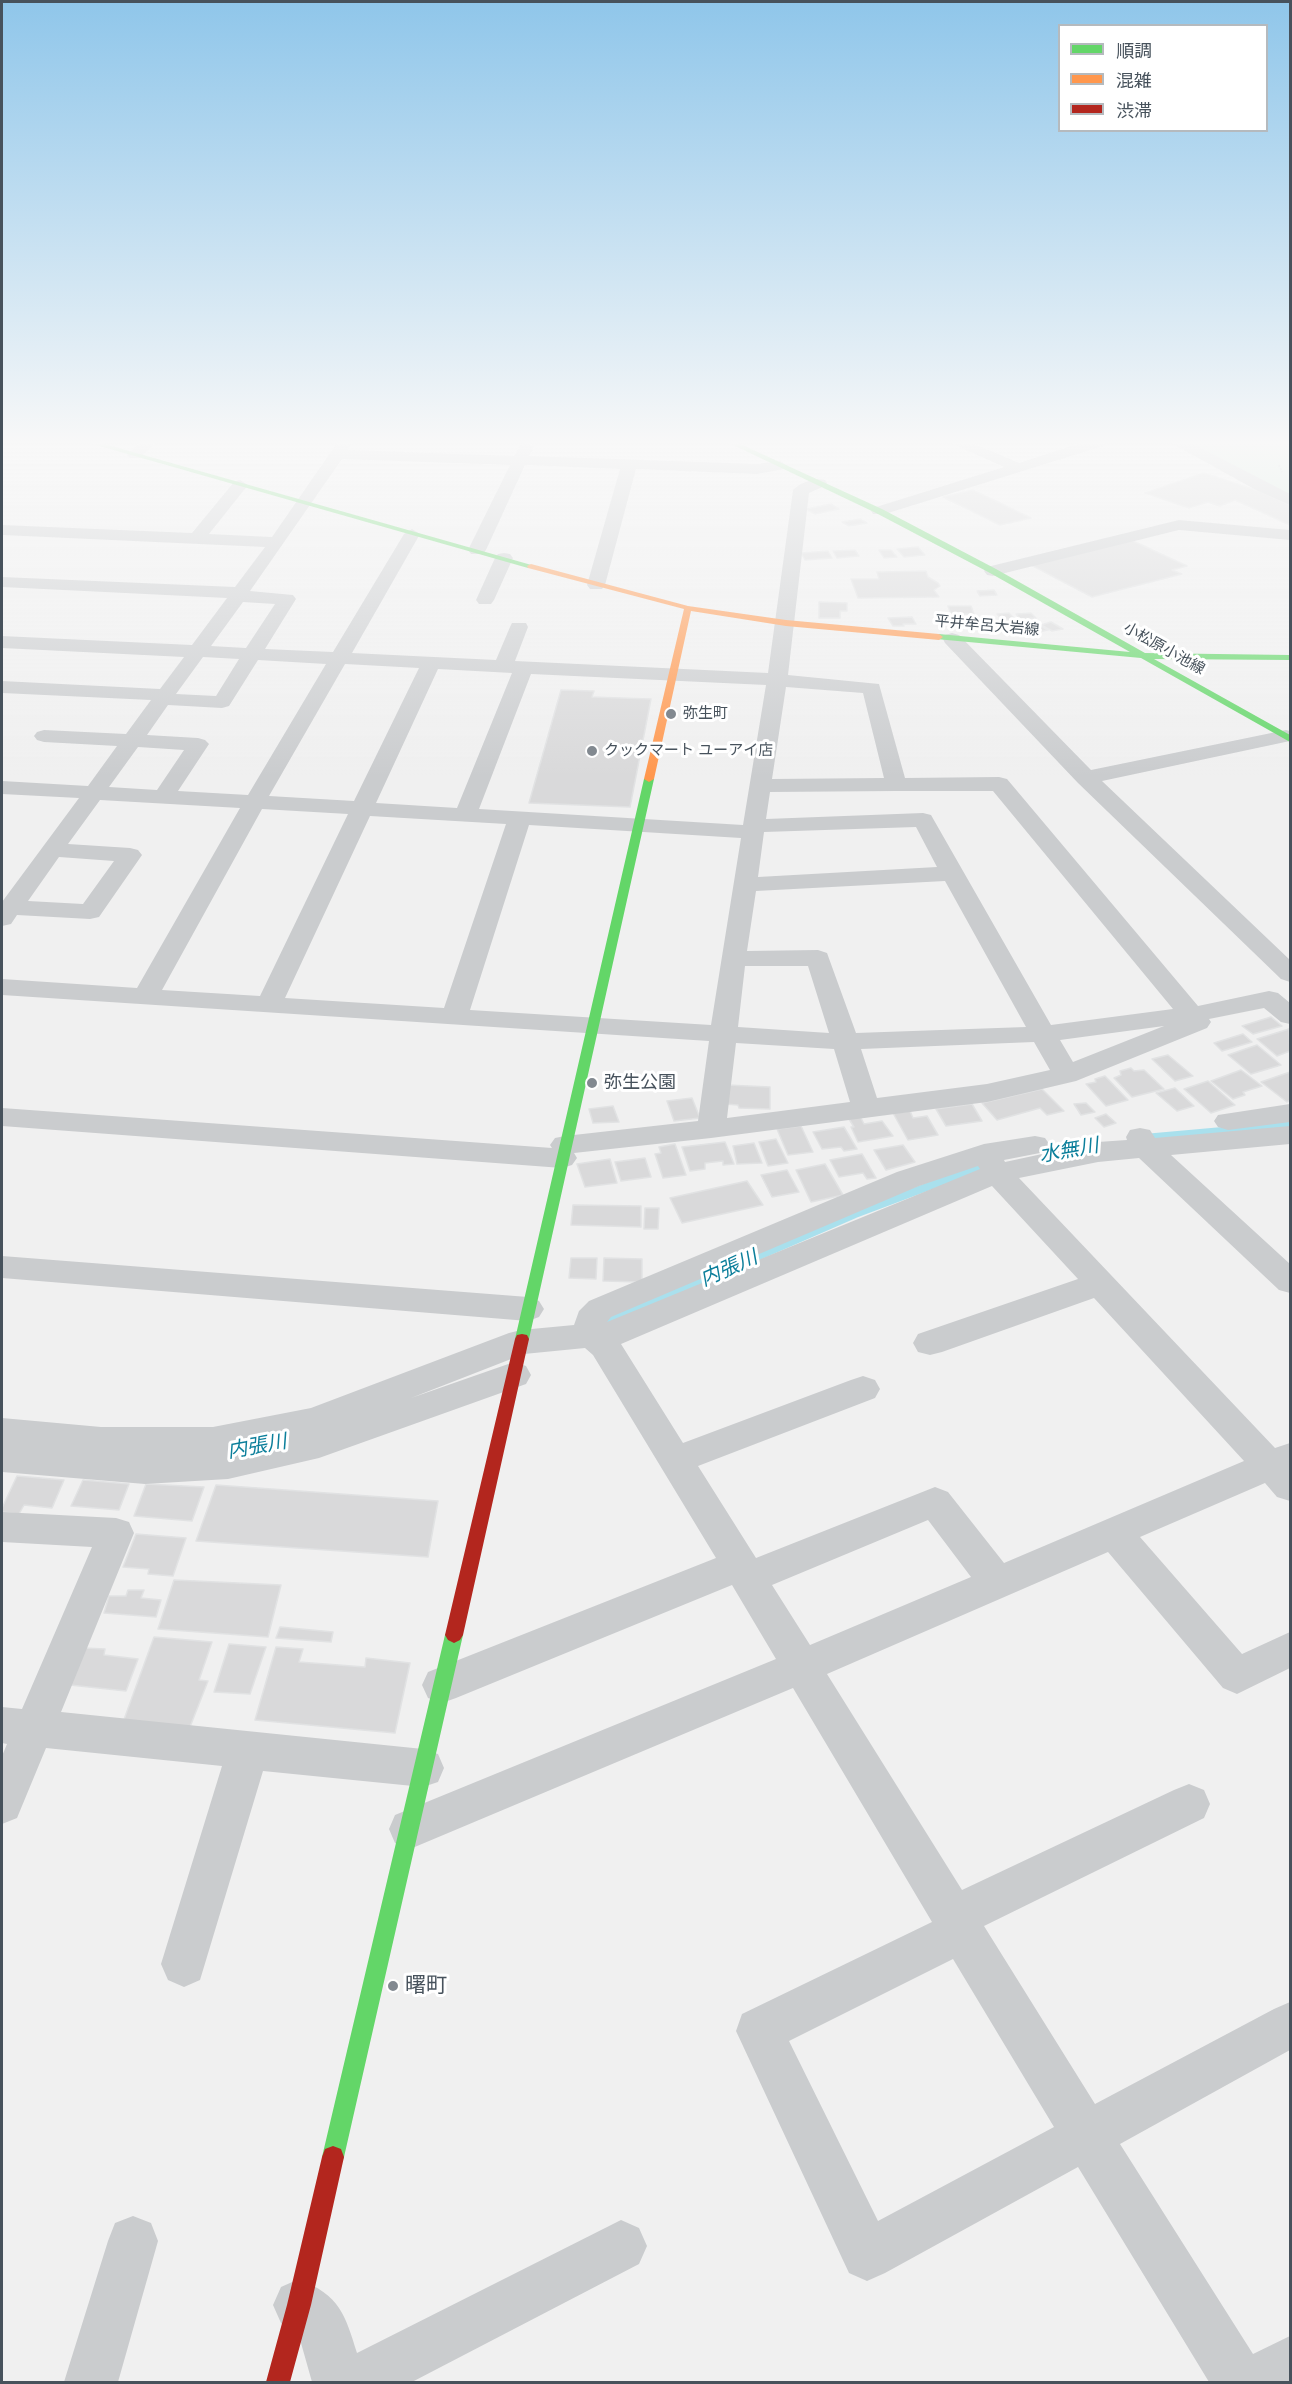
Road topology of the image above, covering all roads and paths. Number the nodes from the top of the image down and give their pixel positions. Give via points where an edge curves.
1 (268, 554) edge
2 (400, 554) edge
3 (491, 554) edge
4 (604, 554) edge
5 (794, 554) edge
6 (961, 554) edge
7 (1061, 554) edge
8 (504, 558) junction
9 (993, 571) junction
10 (2, 582) edge
11 (596, 585) junction
12 (238, 594) junction
13 (485, 600) dead end
14 (688, 608) junction
15 (786, 623) junction
16 (519, 627) dead end
17 (952, 639) junction
18 (2, 642) edge
19 (196, 652) junction
20 (251, 654) junction
21 (1143, 656) junction
22 (1290, 657) edge
23 (339, 659) junction
24 (431, 664) junction
25 (513, 668) junction
26 (672, 675) junction
27 (776, 681) junction
28 (2, 687) edge
29 (162, 697) junction
30 (44, 736) dead end
31 (1288, 738) edge
32 (132, 740) junction
33 (1086, 778) junction
34 (896, 784) junction
35 (762, 786) junction
36 (2, 787) edge
37 (93, 793) junction
38 (163, 796) junction
39 (255, 802) junction
40 (362, 808) junction
41 (466, 814) junction
42 (519, 817) junction
43 (637, 824) junction
44 (752, 829) junction
45 (52, 850) junction
46 (953, 873) junction
47 (744, 885) junction
48 (6, 913) edge
49 (733, 959) junction
50 (1290, 974) edge
51 (2, 987) edge
52 (145, 996) junction
53 (1280, 996) edge
54 (270, 1004) junction
55 (1290, 1016) edge
56 (454, 1017) junction
57 (1195, 1018) junction
58 (591, 1026) junction
59 (1043, 1034) junction
60 (722, 1035) junction
61 (845, 1042) junction
62 (1066, 1075) junction
63 (866, 1107) junction
64 (1290, 1113) edge
65 (2, 1117) edge
66 (711, 1129) junction
67 (1290, 1136) edge
68 (1141, 1139) junction
69 (563, 1151) junction
70 (991, 1164) junction
71 (2, 1268) edge
72 (1290, 1282) edge
73 (1099, 1284) junction
74 (528, 1309) junction
75 (589, 1334) junction
76 (521, 1342) junction
77 (930, 1343) dead end
78 (514, 1375) junction
79 (863, 1389) dead end
80 (2, 1431) edge
81 (2, 1458) edge
82 (676, 1460) junction
83 (1284, 1470) edge
84 (2, 1527) edge
85 (1114, 1533) junction
86 (744, 1571) junction
87 (998, 1583) junction
88 (1290, 1649) edge
89 (803, 1666) junction
90 (442, 1685) junction
91 (17, 1727) edge
92 (248, 1750) junction
93 (423, 1768) junction
94 (2, 1804) edge
95 (1189, 1804) dead end
96 (410, 1828) junction
97 (959, 1924) junction
98 (184, 1964) dead end
99 (1290, 2025) edge
100 (1085, 2135) junction
101 (133, 2241) dead end
102 (621, 2246) dead end
103 (299, 2305) junction
104 (1290, 2362) edge
105 (91, 2382) edge
106 (278, 2382) edge
107 (339, 2382) edge
108 (357, 2382) edge
109 (1239, 2382) edge
110 (1257, 2382) edge

1 - 12 street
2 - 23 street
3 - 8 main road, 平井牟呂大岩線
4 - 11 street
5 - 15 street
6 - 9 main road, 小松原小池線
7 - 9 street
8 - 11 main road, 平井牟呂大岩線
8 - 13 street
9 - 21 main road, 小松原小池線
10 - 12 street
11 - 14 main road, 平井牟呂大岩線
12 - 19 street
12 - 20 street via 287,599
14 - 15 main road, 平井牟呂大岩線
14 - 26 main road
15 - 17 main road, 平井牟呂大岩線
15 - 27 street
16 - 25 street
17 - 21 main road, 平井牟呂大岩線
17 - 33 street
18 - 19 street
19 - 20 street
19 - 29 street
20 - 23 street
20 - 29 street via 222,702
21 - 22 main road, 平井牟呂大岩線
21 - 31 main road, 小松原小池線
23 - 24 street
23 - 39 street
24 - 25 street
24 - 40 street
25 - 26 street
25 - 41 street
26 - 27 street
26 - 43 main road
27 - 34 street via 872,688
27 - 35 street
28 - 29 street
29 - 32 street
30 - 32 street
31 - 33 street
32 - 37 street
32 - 38 street via 198,744
33 - 50 street
34 - 35 street
34 - 57 street via 999,784
35 - 44 street
36 - 37 street
37 - 38 street
37 - 45 street
38 - 39 street
39 - 40 street
39 - 52 street
40 - 41 street
40 - 54 street
41 - 42 street
42 - 43 street
42 - 56 street
43 - 44 street
43 - 58 main road
44 - 46 street via 922,820
44 - 47 street
45 - 48 street
45 - 48 street via 130,855 90,912
46 - 47 street
46 - 59 street
47 - 49 street
49 - 60 street
49 - 61 street via 818,958
51 - 52 street
52 - 54 street
53 - 55 street
53 - 57 street
54 - 56 street
56 - 58 street
57 - 59 street
57 - 62 street
58 - 60 street
58 - 69 main road
59 - 61 street
59 - 62 street
60 - 61 street
60 - 66 street
61 - 63 street
62 - 63 street via 987,1093
63 - 66 street
64 - 68 street
65 - 69 street
66 - 69 street
67 - 68 street
68 - 70 street via 1098,1152
68 - 72 street
69 - 74 main road
70 - 73 street
70 - 75 street via 852,1232 616,1333
71 - 74 street
73 - 77 street
73 - 83 street
74 - 76 main road
75 - 76 street
75 - 82 street via 605,1346
76 - 78 main road
76 - 80 street via 315,1421 213,1441 101,1441
78 - 81 street via 319,1444 228,1465 145,1470
78 - 90 main road
79 - 82 street
82 - 86 street
83 - 85 street
84 - 91 street via 116,1533
85 - 87 street
85 - 88 street via 1237,1676
86 - 87 street via 935,1502
86 - 89 street
86 - 90 street
87 - 89 street
89 - 96 street
89 - 97 street
90 - 93 main road
91 - 92 street
91 - 94 street
92 - 93 street
92 - 98 street
93 - 96 main road
95 - 97 street
96 - 103 main road
97 - 100 street
97 - 100 street via 759,2031 867,2255
99 - 100 street
100 - 109 street
101 - 105 street
102 - 108 street
103 - 106 main road
103 - 107 street via 323,2327
104 - 110 street

